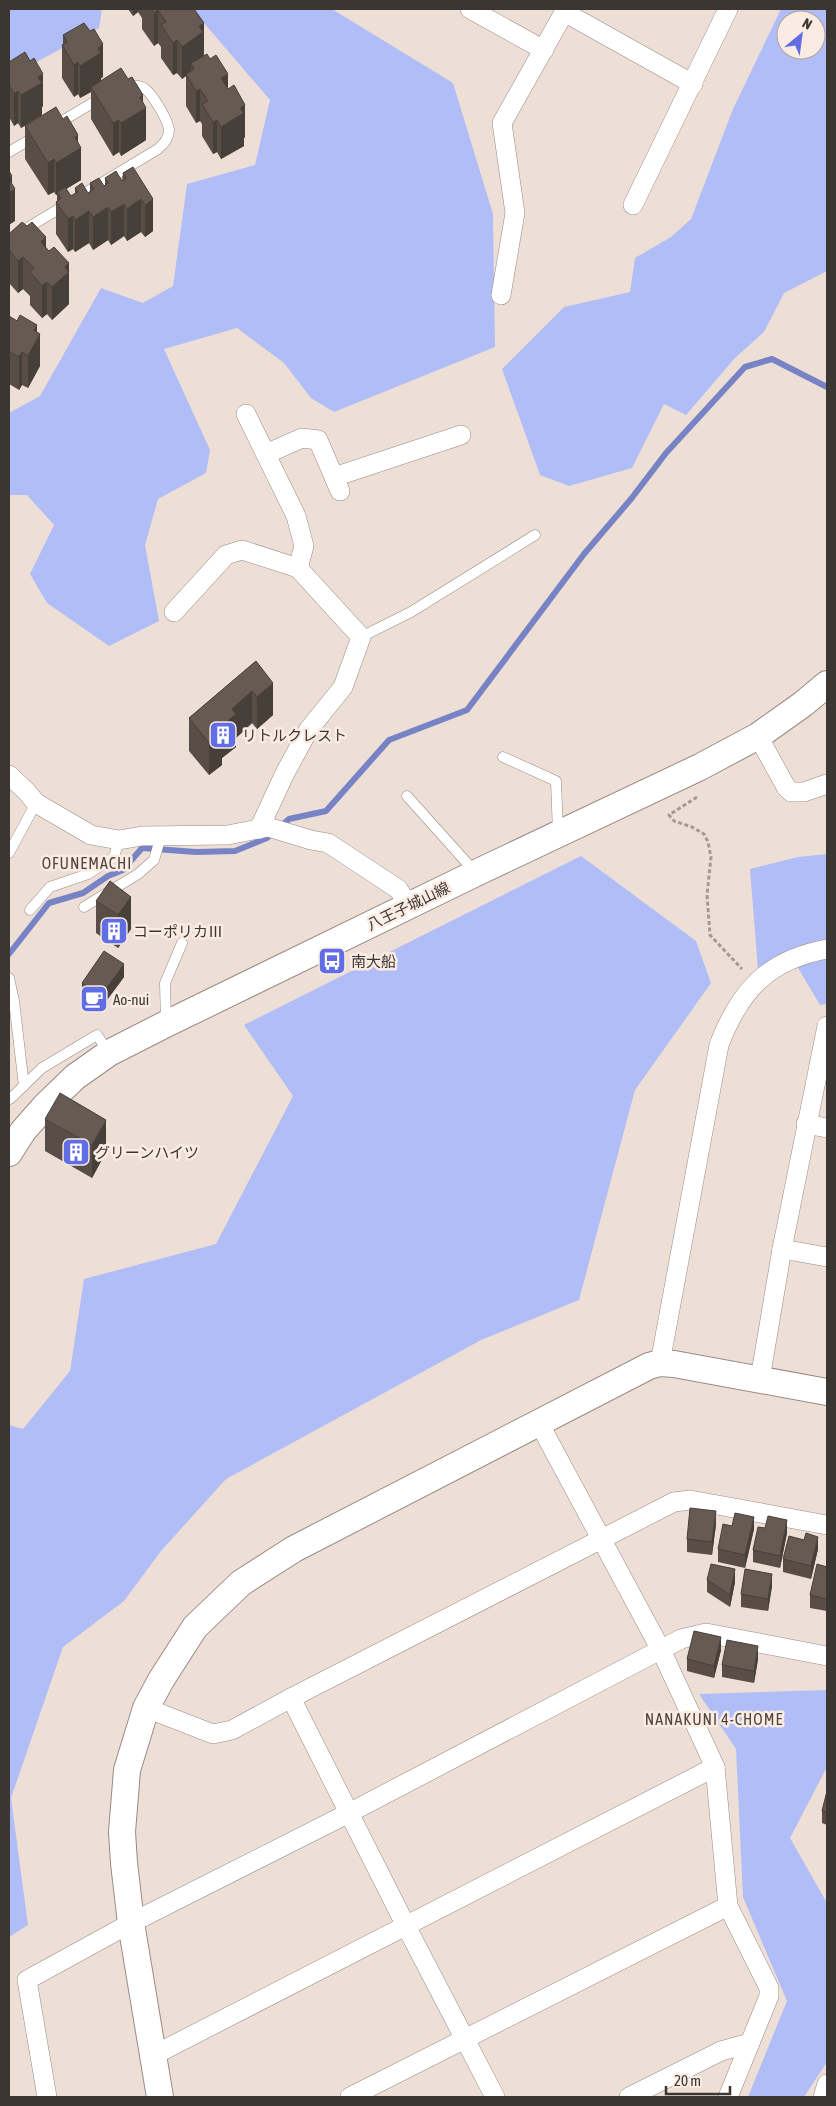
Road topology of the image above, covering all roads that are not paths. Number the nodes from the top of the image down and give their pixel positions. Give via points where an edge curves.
1 (470, 9) edge
2 (728, 9) edge
3 (565, 10) edge
4 (544, 50) junction
5 (693, 84) junction
6 (9, 152) edge
7 (633, 205) dead end
8 (9, 239) edge
9 (501, 294) dead end
10 (246, 414) dead end
11 (461, 436) dead end
12 (266, 454) junction
13 (535, 535) dead end
14 (298, 568) junction
15 (174, 612) dead end
16 (360, 637) junction
17 (827, 684) edge
18 (758, 736) junction
19 (503, 757) dead end
20 (9, 775) edge
21 (827, 784) edge
22 (407, 796) dead end
23 (36, 804) junction
24 (263, 828) junction
25 (558, 834) junction
26 (161, 836) junction
27 (119, 840) junction
28 (9, 853) edge
29 (476, 873) junction
30 (410, 906) junction
31 (84, 907) dead end
32 (30, 910) dead end
33 (182, 942) dead end
34 (827, 949) edge
35 (9, 978) edge
36 (166, 1024) junction
37 (827, 1026) edge
38 (109, 1054) junction
39 (24, 1086) junction
40 (9, 1099) edge
41 (806, 1124) junction
42 (827, 1128) edge
43 (9, 1153) edge
44 (782, 1249) junction
45 (827, 1257) edge
46 (660, 1363) junction
47 (760, 1379) junction
48 (827, 1392) edge
49 (539, 1424) junction
50 (827, 1526) edge
51 (602, 1538) junction
52 (661, 1650) junction
53 (827, 1656) edge
54 (291, 1698) junction
55 (146, 1708) junction
56 (715, 1766) junction
57 (349, 1813) junction
58 (728, 1906) junction
59 (131, 1924) junction
60 (406, 1926) junction
61 (465, 2038) junction
62 (750, 2043) junction
63 (154, 2055) junction
64 (827, 2084) edge
65 (46, 2097) edge
66 (160, 2097) edge
67 (350, 2097) edge
68 (495, 2097) edge
69 (629, 2097) edge
70 (728, 2097) edge
71 (823, 2097) edge

1 - 4 street
2 - 5 street
3 - 4 street
3 - 5 street
4 - 9 street via 502,123 515,213
5 - 7 street
6 - 8 lane via 116,89 134,84 146,90 165,117 169,130 166,142 158,149
10 - 12 street
11 - 12 street via 337,484 318,440 302,438
12 - 14 street via 296,516 304,546
13 - 16 lane via 411,612
14 - 15 street via 242,550 226,555
14 - 16 street
16 - 24 street via 343,687 310,729 286,773
17 - 18 street, 八王子城山線
18 - 21 street via 791,792 804,792
18 - 25 street, 八王子城山線
19 - 25 lane via 556,781
20 - 23 street
22 - 29 lane
23 - 27 street via 92,835
23 - 28 lane
24 - 26 street via 228,835
24 - 30 street via 328,843 398,889
25 - 29 street, 八王子城山線
26 - 27 street
26 - 31 lane via 154,860 138,874
27 - 32 lane via 114,857 88,874 50,887
29 - 30 street, 八王子城山線
30 - 36 street, 八王子城山線
33 - 36 lane via 164,983
34 - 46 street via 799,956 773,969 755,983 735,1010 719,1045
35 - 39 lane
36 - 38 street, 八王子城山線
37 - 41 street
38 - 39 lane via 97,1035 42,1068
38 - 43 street, 八王子城山線 via 75,1077 45,1106
39 - 40 lane
41 - 42 street
41 - 44 street
44 - 45 street
44 - 47 street
46 - 47 street
46 - 49 street
47 - 48 street
49 - 51 street
49 - 55 street via 294,1549 241,1583 195,1627
50 - 51 street via 690,1500 674,1502
51 - 52 street
51 - 54 street
52 - 53 street via 681,1639 706,1633
52 - 56 street
52 - 57 street
54 - 55 street via 232,1730 213,1734
54 - 57 street
55 - 59 street via 127,1770 124,1802 124,1863
56 - 58 street
56 - 60 street
57 - 59 street
57 - 60 street
58 - 61 street
58 - 62 street via 768,1988 769,1996
59 - 63 street
59 - 65 street via 27,1980
60 - 61 street
60 - 63 street
61 - 67 street
61 - 68 street
62 - 69 street via 721,2051
62 - 70 street
63 - 66 street
64 - 71 street

